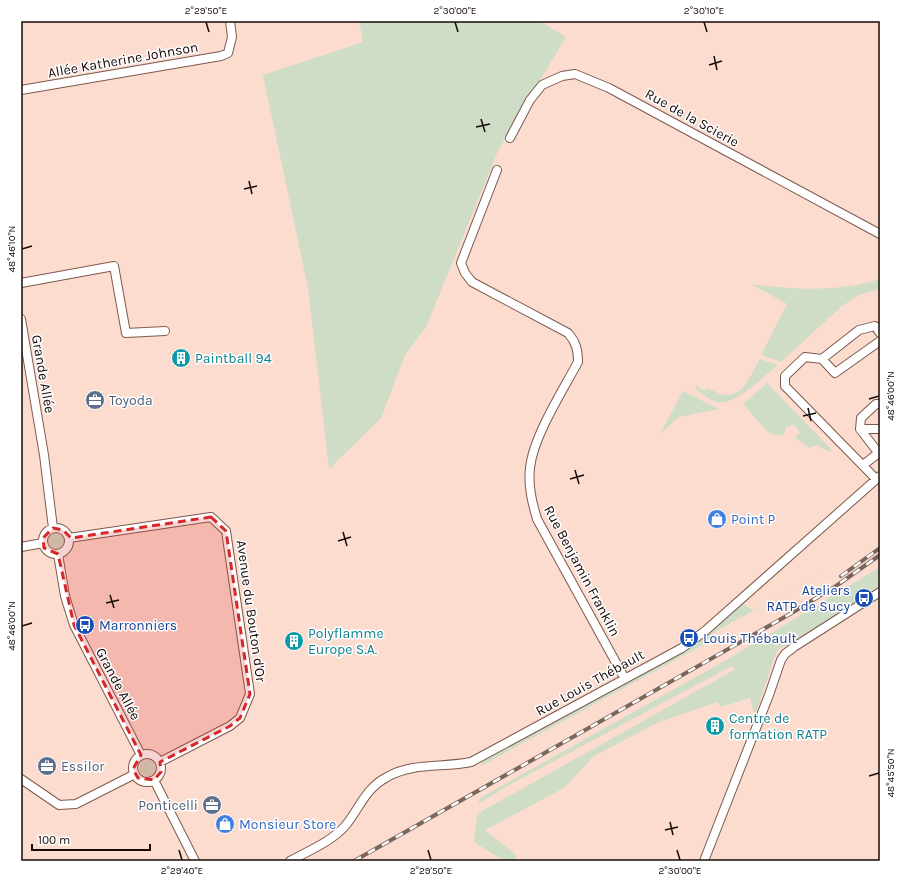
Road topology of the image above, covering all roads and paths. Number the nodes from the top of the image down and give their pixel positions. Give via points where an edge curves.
1 (230, 21) edge
2 (21, 90) edge
3 (510, 138) dead end
4 (497, 170) dead end
5 (880, 234) edge
6 (21, 283) edge
7 (21, 320) edge
8 (165, 331) dead end
9 (880, 333) edge
10 (880, 341) edge
11 (822, 359) junction
12 (25, 371) edge
13 (880, 404) edge
14 (860, 429) junction
15 (880, 429) edge
16 (879, 453) edge
17 (863, 465) junction
18 (878, 477) edge
19 (53, 528) junction
20 (69, 538) junction
21 (42, 543) junction
22 (21, 547) edge
23 (58, 554) junction
24 (880, 592) edge
25 (625, 679) junction
26 (141, 755) junction
27 (160, 762) junction
28 (135, 774) junction
29 (21, 779) edge
30 (154, 780) junction
31 (195, 861) edge
32 (290, 861) edge
33 (704, 861) edge

1 - 2 street, Allée Katherine Johnson via 232,37 228,53 221,56
3 - 5 street, Rue de la Scierie via 530,100 542,85 562,76 575,74 609,88
4 - 25 street, Rue Benjamin Franklin via 461,263 465,274 472,282 568,333 578,350 578,362 534,451 530,467 530,492 537,519
6 - 8 street via 114,266 126,333
7 - 12 street, Grande Allée
9 - 11 street via 875,326 859,330
10 - 11 street via 835,373
11 - 17 street via 805,357 785,376 785,386
12 - 19 street, Grande Allée via 44,455
13 - 14 street via 876,404 861,418
14 - 15 street
14 - 16 street
16 - 17 street
17 - 18 street
18 - 25 street, Rue Louis Thébault via 705,631 682,648
19 - 20 street via 63,530
19 - 21 street via 45,533
20 - 23 street via 67,548
20 - 27 street, Avenue du Bouton d'Or via 211,517 226,531 250,694 240,718 230,726
21 - 22 street
21 - 23 street via 48,552
23 - 26 street, Grande Allée via 65,596 74,625
24 - 33 street via 783,656
25 - 32 street, Rue Louis Thébault via 471,762 418,766 388,776 364,796 346,824 333,838
26 - 27 street via 152,754
26 - 28 street via 134,763
27 - 30 street via 161,772
28 - 29 street via 76,804 59,805
28 - 30 street via 143,781
30 - 31 street

